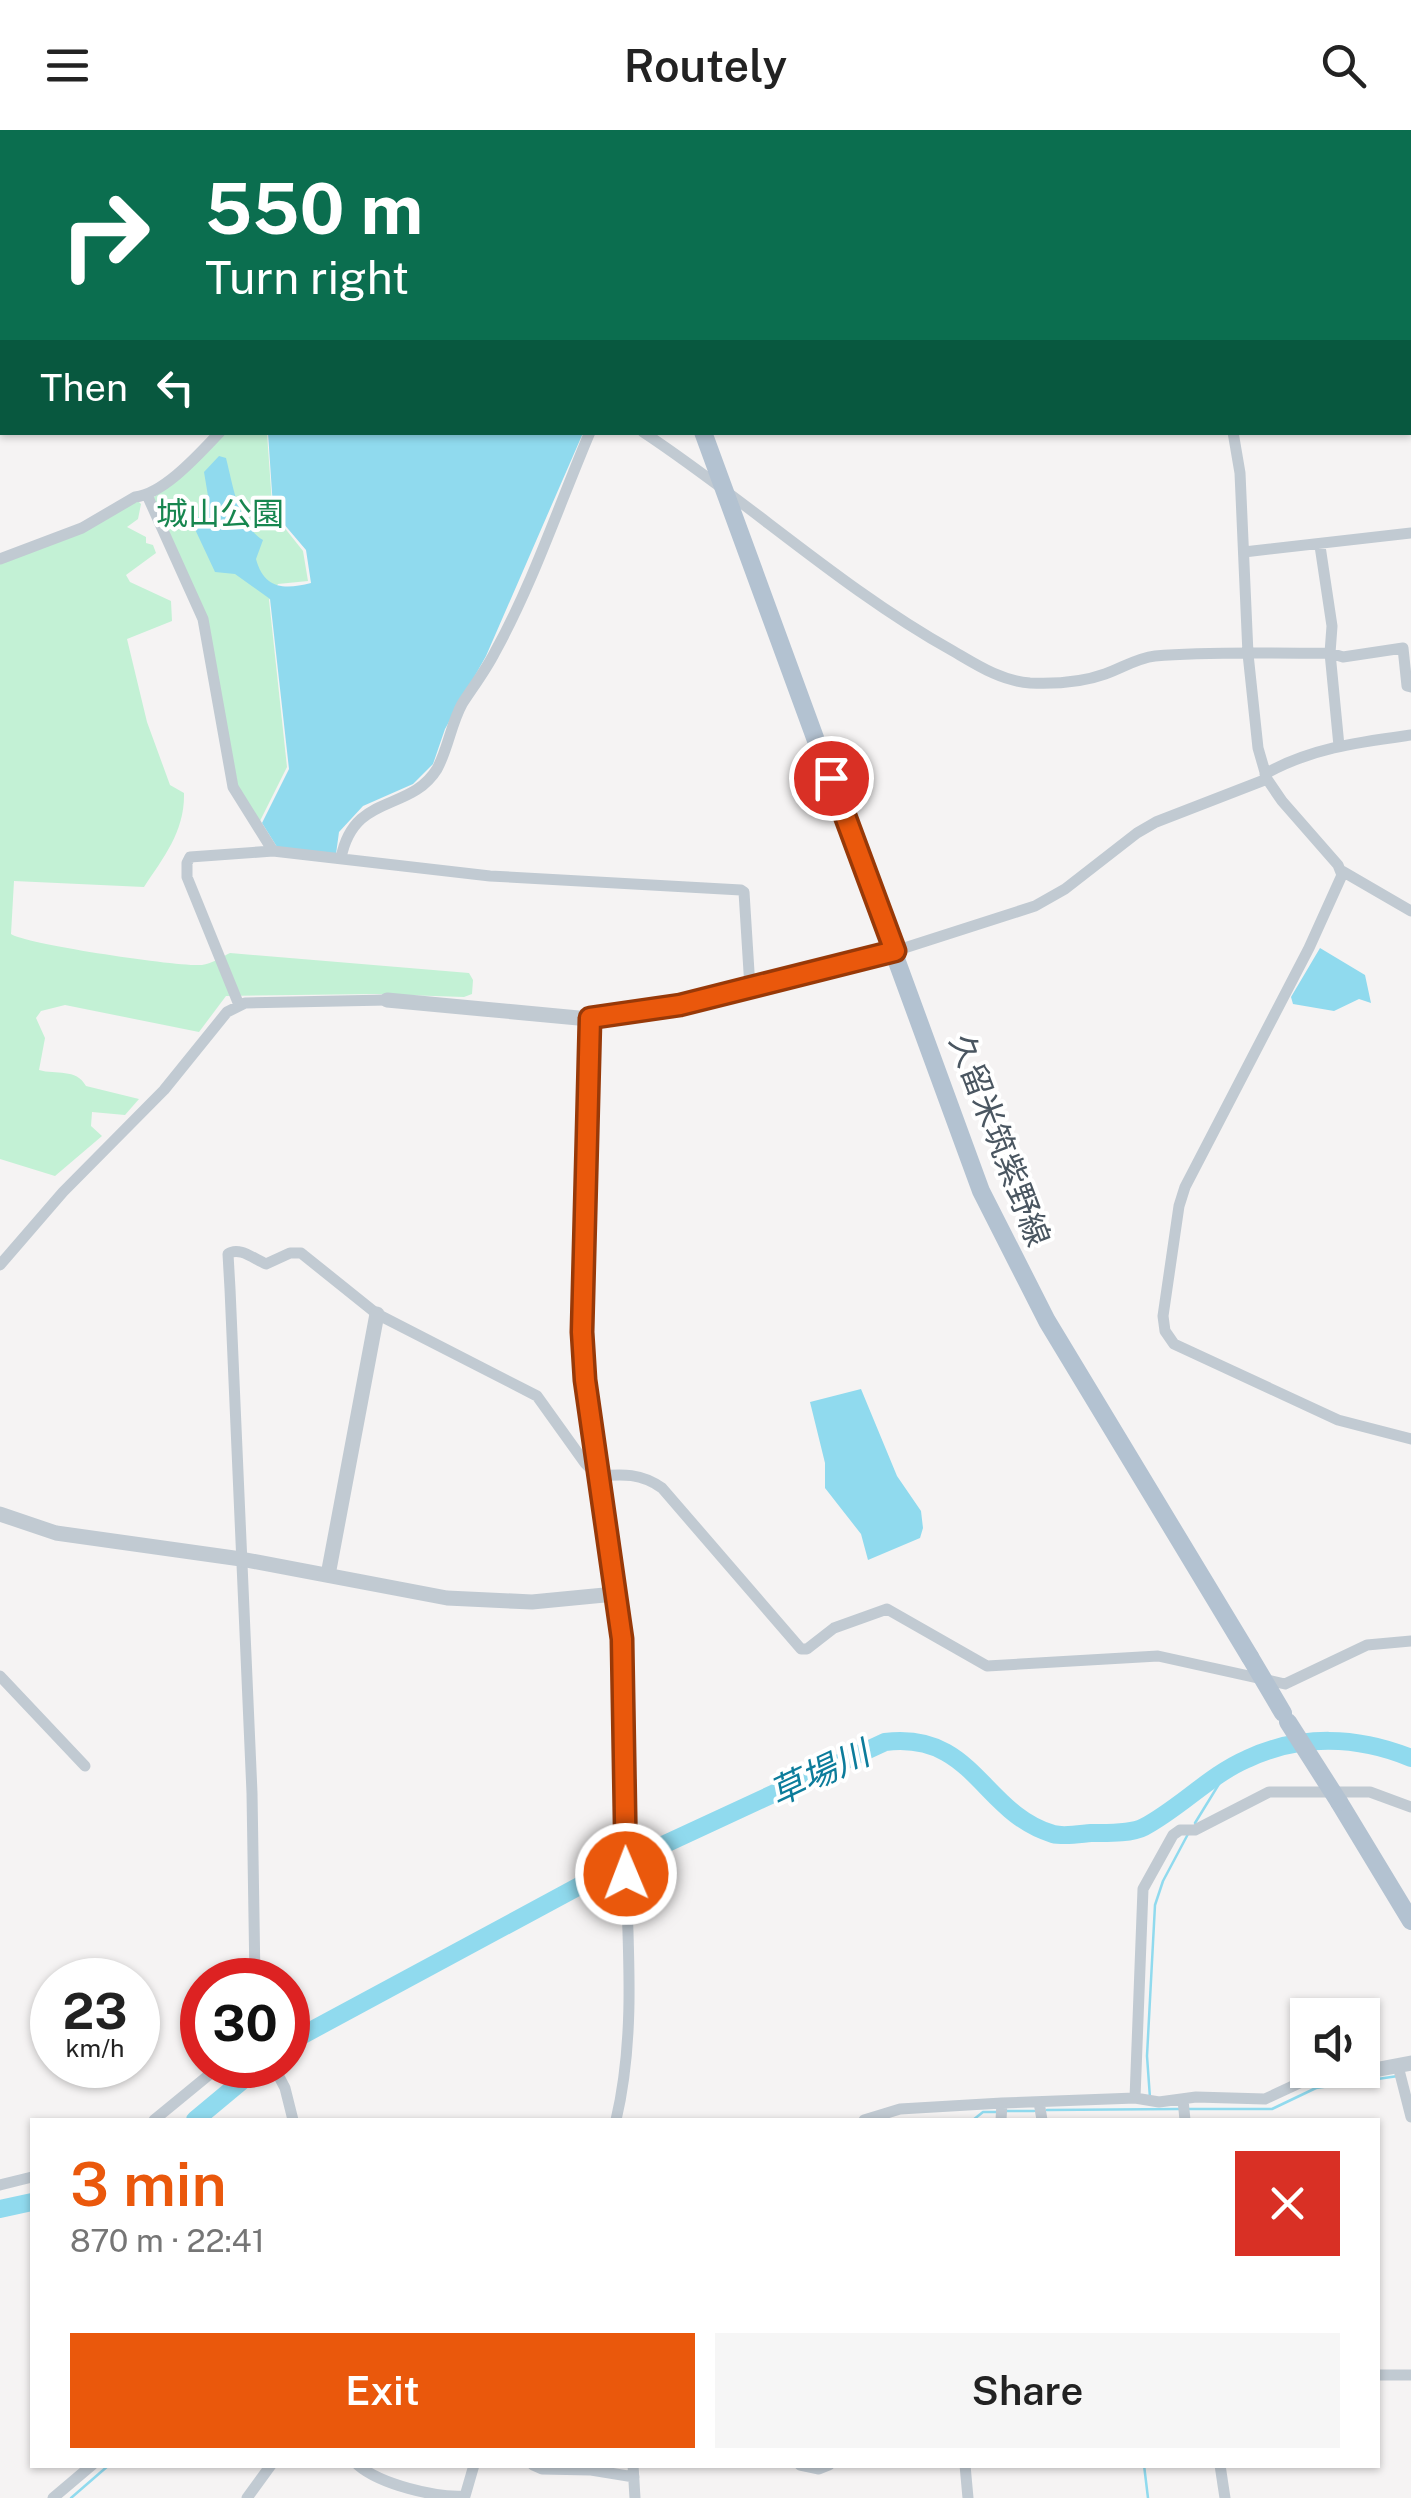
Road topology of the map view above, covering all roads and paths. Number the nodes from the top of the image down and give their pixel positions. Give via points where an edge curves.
1 (217, 435) edge
2 (589, 435) edge
3 (647, 435) edge
4 (704, 435) edge
5 (1234, 435) edge
6 (726, 495) junction
7 (147, 496) junction
8 (1411, 533) edge
9 (1320, 546) junction
10 (1244, 552) junction
11 (0, 559) edge
12 (1330, 653) junction
13 (1248, 654) junction
14 (1411, 686) edge
15 (1411, 735) edge
16 (1339, 746) junction
17 (1266, 776) junction
18 (273, 850) junction
19 (340, 858) junction
20 (1342, 870) junction
21 (1411, 910) edge
22 (895, 951) junction
23 (750, 988) junction
24 (387, 1000) joint
25 (239, 1005) junction
26 (590, 1018) junction
27 (0, 1265) edge
28 (377, 1314) junction
29 (1411, 1439) edge
30 (598, 1476) junction
31 (0, 1514) edge
32 (241, 1559) junction
33 (328, 1575) junction
34 (614, 1594) junction
35 (1411, 1641) edge
36 (0, 1676) edge
37 (85, 1766) dead end
38 (1411, 1806) edge
39 (1411, 1921) edge
40 (255, 1958) edge
41 (1405, 2064) edge
42 (1380, 2069) edge
43 (1290, 2087) edge
44 (193, 2088) edge
45 (285, 2088) edge
46 (1135, 2098) junction
47 (1183, 2100) junction
48 (1039, 2102) junction
49 (1002, 2104) junction
50 (1411, 2117) edge
51 (156, 2118) edge
52 (292, 2118) edge
53 (616, 2118) edge
54 (871, 2118) edge
55 (1001, 2118) edge
56 (1042, 2118) edge
57 (1185, 2118) edge
58 (30, 2178) edge
59 (0, 2185) edge
60 (1380, 2375) edge
61 (1411, 2375) edge
62 (88, 2468) edge
63 (269, 2468) edge
64 (362, 2468) edge
65 (473, 2468) edge
66 (538, 2468) edge
67 (965, 2468) edge
68 (1221, 2468) edge
69 (633, 2471) edge
70 (410, 2492) edge
71 (53, 2498) edge
72 (247, 2498) edge
73 (635, 2498) edge
74 (968, 2498) edge
75 (1226, 2498) edge

1 - 7 street
2 - 19 street via 511,620 461,706 438,766 425,784 358,818
3 - 6 street
4 - 6 main road, 久留米筑紫野線
5 - 10 street
6 - 13 street via 888,612 1011,680 1076,680 1151,656
6 - 22 main road, 久留米筑紫野線
7 - 11 street
7 - 18 street via 203,619 233,787
8 - 9 street
9 - 10 street
9 - 12 street
10 - 13 street
12 - 13 street
12 - 14 street via 1403,648
12 - 16 street
13 - 17 street
15 - 16 street
16 - 17 street via 1288,761
17 - 20 street
17 - 22 street via 1156,822 1035,906
18 - 19 street
18 - 25 street via 190,856 187,863
19 - 23 street via 490,876 741,890
20 - 21 street
20 - 29 street via 1309,948 1185,1186 1163,1316 1174,1344 1302,1406
22 - 23 street
22 - 39 main road, 久留米筑紫野線, bridge via 1006,1246
23 - 26 street via 660,1010
24 - 25 street
24 - 26 street
25 - 27 street
26 - 30 street via 582,1332
28 - 30 street via 537,1396
28 - 32 street via 300,1253 266,1264 238,1250 228,1254
28 - 33 street
30 - 34 street
30 - 35 street via 632,1474 662,1488 801,1649 834,1628 887,1609 987,1666 1158,1656 1285,1684 1367,1644
31 - 32 street via 56,1533
32 - 33 street
32 - 40 street
33 - 34 street via 446,1598 532,1602
34 - 53 street via 625,1693 627,1903 627,2046
36 - 37 street
38 - 46 street via 1370,1792 1269,1792 1195,1830 1173,1834 1143,1889
41 - 42 street
41 - 50 street
43 - 47 street via 1265,2099
44 - 51 street
45 - 52 street
46 - 47 street
46 - 48 street
47 - 57 street
48 - 49 street
48 - 56 street
49 - 54 street via 900,2109
49 - 55 street
58 - 59 street
60 - 61 street
62 - 71 street
63 - 72 street
64 - 70 street
65 - 70 street via 465,2496
66 - 69 street
67 - 74 street
68 - 75 street
69 - 73 street

